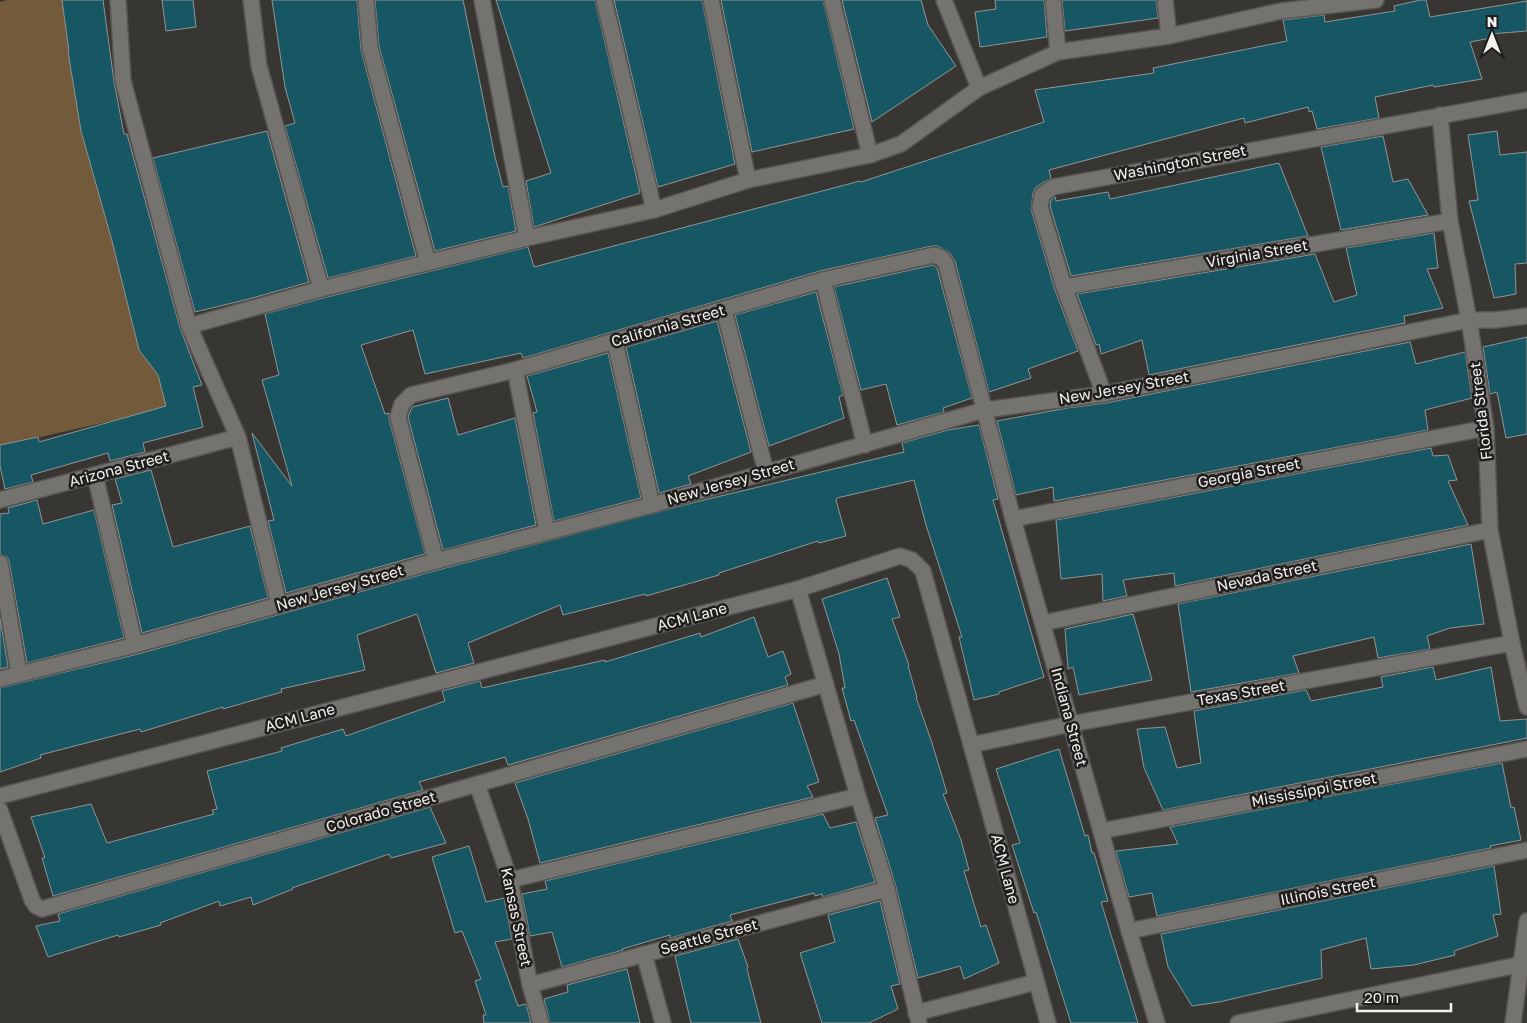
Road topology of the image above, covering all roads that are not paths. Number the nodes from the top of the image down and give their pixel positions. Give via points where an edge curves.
1 (118, 0) edge
2 (250, 0) edge
3 (366, 0) edge
4 (482, 0) edge
5 (604, 0) edge
6 (711, 0) edge
7 (832, 0) edge
8 (944, 0) edge
9 (1054, 0) edge
10 (1165, 0) edge
11 (1376, 0) edge
12 (1281, 5) edge
13 (1169, 36) junction
14 (1058, 52) junction
15 (979, 88) junction
16 (1527, 100) edge
17 (1440, 115) junction
18 (870, 154) junction
19 (748, 180) junction
20 (654, 210) junction
21 (1450, 221) junction
22 (527, 238) junction
23 (428, 263) junction
24 (823, 280) junction
25 (1064, 287) junction
26 (322, 289) junction
27 (724, 310) junction
28 (1527, 316) edge
29 (1469, 320) junction
30 (189, 326) junction
31 (615, 342) junction
32 (515, 370) junction
33 (1104, 394) junction
34 (984, 410) junction
35 (1486, 428) junction
36 (238, 437) junction
37 (865, 445) junction
38 (766, 472) junction
39 (94, 475) junction
40 (0, 500) edge
41 (652, 504) junction
42 (1013, 519) junction
43 (1490, 530) junction
44 (547, 532) junction
45 (436, 561) junction
46 (0, 563) edge
47 (798, 589) junction
48 (279, 605) junction
49 (1043, 623) junction
50 (1512, 643) junction
51 (135, 645) junction
52 (19, 673) junction
53 (0, 679) edge
54 (826, 684) junction
55 (1527, 707) edge
56 (1071, 724) junction
57 (971, 745) junction
58 (1527, 749) edge
59 (477, 784) junction
60 (0, 796) edge
61 (858, 796) junction
62 (0, 810) edge
63 (1101, 831) junction
64 (1527, 850) edge
65 (510, 880) junction
66 (887, 889) junction
67 (1527, 921) edge
68 (1129, 931) junction
69 (644, 954) junction
70 (1524, 963) edge
71 (1036, 982) junction
72 (530, 985) junction
73 (918, 1018) edge
74 (541, 1023) edge
75 (663, 1023) edge
76 (1048, 1023) edge
77 (1157, 1023) edge
78 (1238, 1023) edge
79 (1513, 1023) edge

1 - 30 street via 123,80
2 - 26 street via 258,66
3 - 23 street via 370,48
4 - 22 street
5 - 20 street
6 - 19 street
7 - 18 street
8 - 15 street
9 - 14 street
10 - 13 street
11 - 12 street
12 - 13 street
13 - 14 street
14 - 15 street
15 - 18 street via 901,144
16 - 17 street, Washington Street
17 - 21 street, Florida Street
17 - 25 street, Washington Street via 1052,187 1042,195 1040,207
18 - 19 street
19 - 20 street
20 - 22 street
21 - 25 street, Virginia Street
21 - 29 street, Florida Street
22 - 23 street
23 - 26 street
24 - 27 street, California Street
24 - 34 street, California Street via 934,254 942,258
24 - 37 street
25 - 33 street, Washington Street
26 - 30 street
27 - 31 street, California Street
27 - 38 street
28 - 29 street, New Jersey Street
29 - 33 street, New Jersey Street
29 - 35 street, Florida Street
30 - 36 street
31 - 32 street, California Street
31 - 41 street
32 - 44 street
32 - 45 street, California Street via 411,395 402,404 398,417
33 - 34 street, New Jersey Street
34 - 37 street, New Jersey Street
34 - 42 street, Indiana Street
35 - 42 street, Georgia Street
35 - 43 street, Florida Street
36 - 39 street, Arizona Street
36 - 48 street
37 - 38 street, New Jersey Street
38 - 41 street, New Jersey Street
39 - 40 street, Arizona Street
39 - 51 street
41 - 44 street, New Jersey Street
42 - 49 street, Indiana Street
43 - 49 street, Nevada Street
43 - 50 street, Florida Street
44 - 45 street, New Jersey Street
45 - 48 street, New Jersey Street
46 - 52 street
47 - 54 street
47 - 57 street, ACM Lane via 900,556 912,560 922,571
47 - 60 street, ACM Lane
48 - 51 street, New Jersey Street
49 - 56 street, Indiana Street
50 - 55 street, Florida Street
50 - 56 street, Texas Street
51 - 52 street, New Jersey Street
52 - 53 street, New Jersey Street
54 - 59 street, Colorado Street
54 - 61 street
56 - 57 street, Texas Street
56 - 63 street, Indiana Street
57 - 71 street, ACM Lane
58 - 63 street, Mississippi Street
59 - 62 street, Colorado Street via 42,909 32,900
59 - 65 street, Kansas Street
61 - 65 street
61 - 66 street
63 - 68 street, Indiana Street
64 - 68 street, Illinois Street
65 - 72 street, Kansas Street
66 - 69 street, Seattle Street
66 - 73 street
67 - 70 street
68 - 77 street, Indiana Street
69 - 72 street, Seattle Street
69 - 75 street
70 - 78 street
70 - 79 street
71 - 73 street
71 - 76 street, ACM Lane
72 - 74 street, Kansas Street

